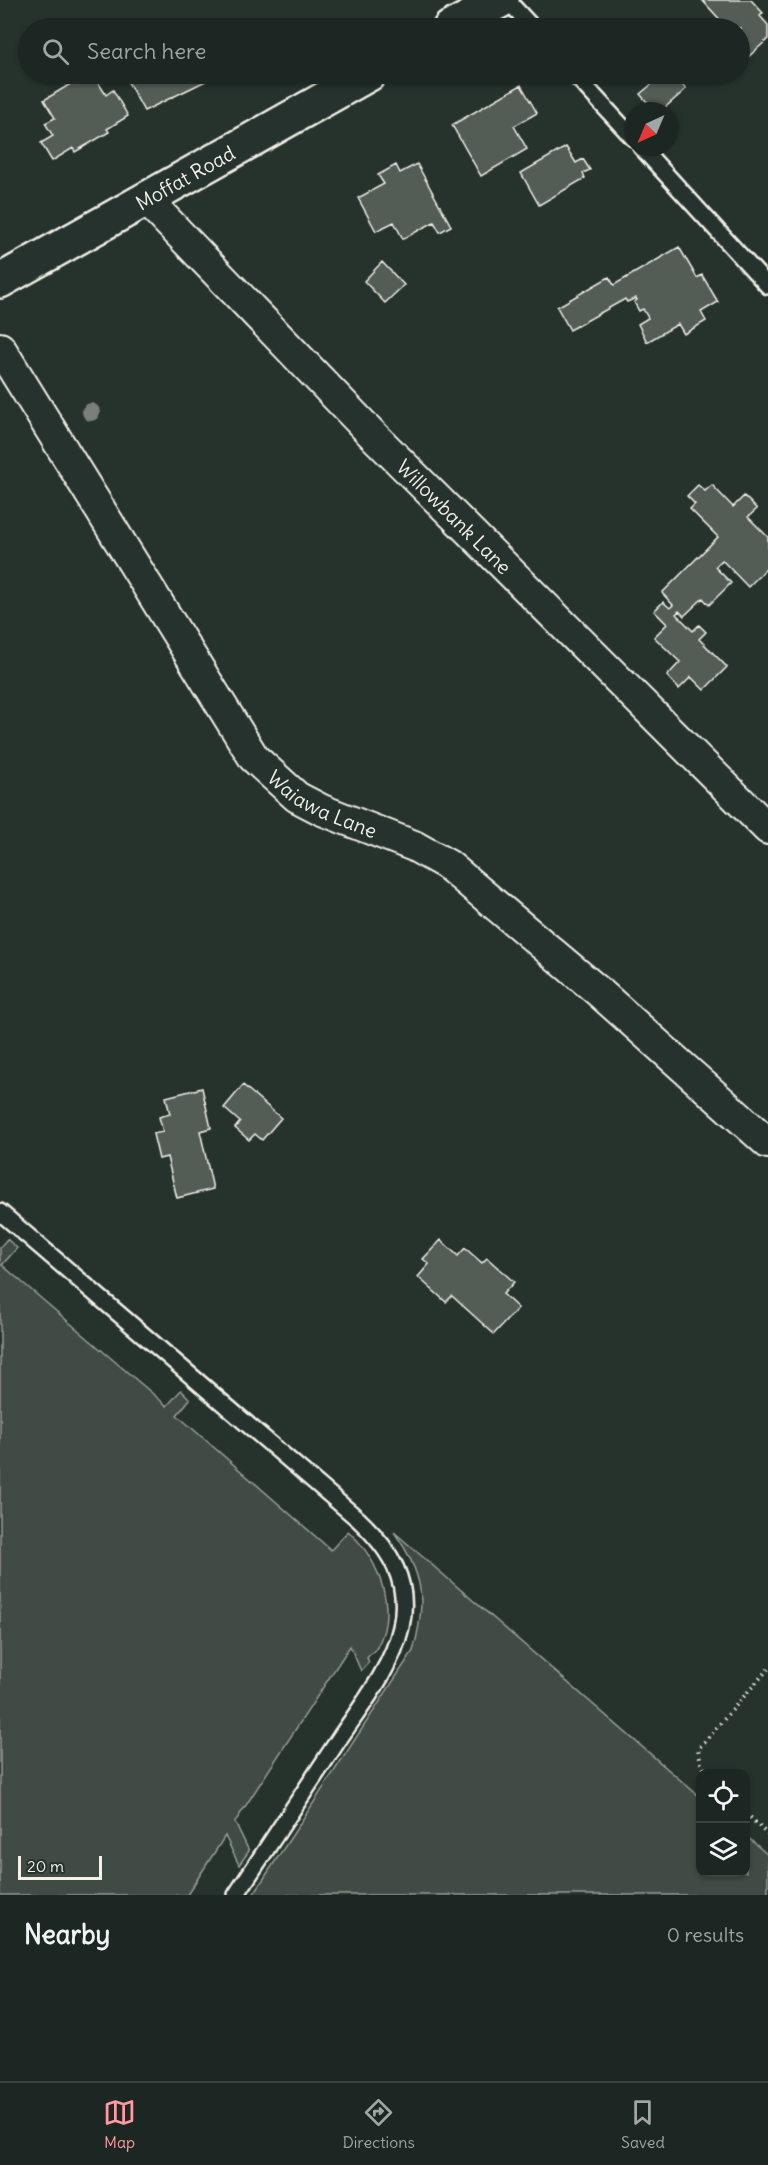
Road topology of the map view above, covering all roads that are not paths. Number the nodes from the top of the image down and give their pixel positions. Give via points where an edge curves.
1 (502, 0) edge
2 (507, 0) edge
3 (469, 18) edge
4 (524, 18) edge
5 (351, 84) edge
6 (583, 84) edge
7 (624, 128) edge
8 (649, 156) edge
9 (145, 198) junction
10 (0, 281) edge
11 (768, 286) edge
12 (0, 348) edge
13 (768, 829) edge
14 (768, 1143) edge
15 (0, 1212) edge
16 (236, 1895) edge

1 - 3 main road
2 - 4 lane
5 - 9 main road, Moffat Road
6 - 7 lane
8 - 11 lane
9 - 10 main road, Moffat Road
9 - 13 street, Willowbank Lane via 372,434
12 - 14 street, Waiawa Lane via 236,733 267,771 297,797 322,810 414,846 448,865 599,992
15 - 16 lane via 358,1519 381,1541 398,1572 403,1607 396,1644 374,1686

